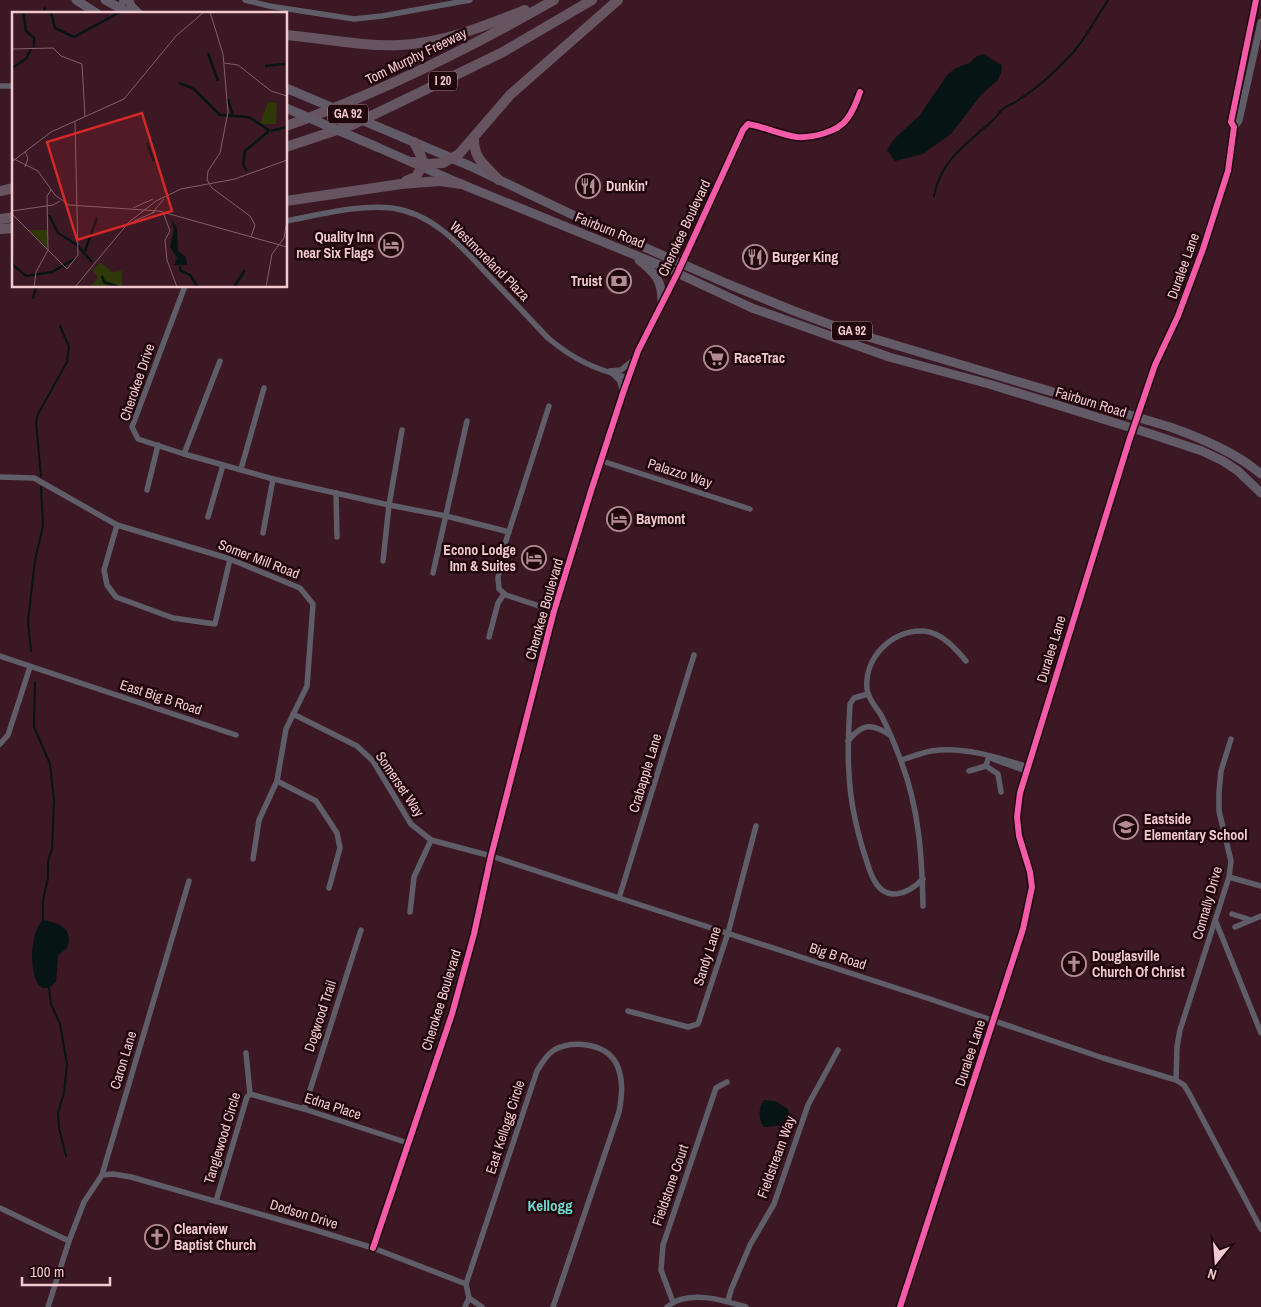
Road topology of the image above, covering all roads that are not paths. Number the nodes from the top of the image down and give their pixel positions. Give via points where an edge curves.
1 (105, 0) edge
2 (128, 0) edge
3 (244, 0) edge
4 (470, 0) edge
5 (549, 0) edge
6 (554, 0) edge
7 (592, 0) edge
8 (618, 0) edge
9 (1256, 0) edge
10 (79, 2) edge
11 (122, 8) edge
12 (88, 12) edge
13 (95, 12) edge
14 (138, 12) edge
15 (1261, 22) edge
16 (288, 35) edge
17 (290, 89) edge
18 (860, 92) dead end
19 (288, 109) edge
20 (288, 125) edge
21 (1234, 127) junction
22 (474, 137) junction
23 (414, 142) junction
24 (288, 146) edge
25 (452, 159) junction
26 (420, 164) junction
27 (499, 180) junction
28 (401, 184) junction
29 (461, 184) junction
30 (288, 201) edge
31 (288, 221) edge
32 (633, 255) junction
33 (681, 264) junction
34 (677, 274) junction
35 (184, 288) edge
36 (662, 302) junction
37 (636, 358) junction
38 (220, 361) dead end
39 (601, 371) junction
40 (613, 374) junction
41 (628, 378) junction
42 (264, 388) dead end
43 (623, 393) junction
44 (549, 406) dead end
45 (1137, 417) junction
46 (467, 421) dead end
47 (1133, 428) junction
48 (402, 430) dead end
49 (158, 445) junction
50 (184, 454) junction
51 (602, 461) junction
52 (223, 465) junction
53 (241, 470) junction
54 (1261, 474) edge
55 (0, 477) edge
56 (273, 479) junction
57 (147, 490) dead end
58 (336, 493) junction
59 (1261, 493) edge
60 (389, 505) junction
61 (750, 509) dead end
62 (446, 516) junction
63 (208, 517) dead end
64 (116, 525) junction
65 (510, 532) junction
66 (263, 533) dead end
67 (337, 537) dead end
68 (230, 559) junction
69 (383, 561) dead end
70 (434, 573) dead end
71 (504, 594) junction
72 (554, 611) junction
73 (489, 637) dead end
74 (694, 655) dead end
75 (0, 656) edge
76 (966, 661) dead end
77 (30, 667) junction
78 (868, 694) junction
79 (293, 714) junction
80 (236, 735) dead end
81 (890, 735) junction
82 (1231, 739) dead end
83 (848, 741) junction
84 (0, 744) edge
85 (989, 756) junction
86 (900, 760) junction
87 (986, 766) junction
88 (1027, 769) junction
89 (969, 771) dead end
90 (277, 781) junction
91 (1001, 792) dead end
92 (756, 826) dead end
93 (430, 840) junction
94 (491, 856) junction
95 (253, 859) dead end
96 (1229, 878) junction
97 (923, 879) junction
98 (189, 881) dead end
99 (1261, 886) edge
100 (329, 888) dead end
101 (619, 898) junction
102 (923, 906) dead end
103 (410, 912) dead end
104 (1232, 914) dead end
105 (1261, 916) edge
106 (1251, 920) junction
107 (1216, 922) junction
108 (1234, 927) dead end
109 (361, 930) dead end
110 (728, 933) junction
111 (628, 1011) dead end
112 (994, 1020) junction
113 (1261, 1033) edge
114 (838, 1050) dead end
115 (246, 1053) dead end
116 (1176, 1080) junction
117 (727, 1082) dead end
118 (250, 1094) junction
119 (304, 1109) junction
120 (408, 1143) junction
121 (102, 1175) junction
122 (216, 1201) junction
123 (0, 1208) edge
124 (1259, 1217) edge
125 (1261, 1229) edge
126 (69, 1241) junction
127 (373, 1248) junction
128 (466, 1284) junction
129 (469, 1298) junction
130 (728, 1301) junction
131 (673, 1302) junction
132 (48, 1307) edge
133 (465, 1307) edge
134 (482, 1307) edge
135 (553, 1307) edge
136 (668, 1307) edge
137 (746, 1307) edge
138 (900, 1307) edge

1 - 11 main road
2 - 14 main road
3 - 4 street via 354,18
5 - 16 highway via 489,25 421,43 387,46
6 - 20 highway, Tom Murphy Freeway / I 20 via 396,82
7 - 24 highway, I 20 via 503,52 390,107 352,125
8 - 22 highway via 510,96
9 - 21 street, Duralee Lane via 1231,122
10 - 12 main road
10 - 13 main road
15 - 21 street, Duralee Lane via 1239,121
17 - 23 main road, Fairburn Road / GA 92, bridge
18 - 33 street, Cherokee Boulevard via 846,121 813,136 797,136 748,124
19 - 26 main road, Fairburn Road / GA 92, bridge
21 - 45 street, Duralee Lane via 1228,171 1203,249
22 - 25 highway
22 - 27 highway via 478,158
23 - 25 main road, Fairburn Road / GA 92
23 - 26 highway via 421,156
25 - 26 highway via 443,163
25 - 27 main road, Fairburn Road / GA 92
26 - 28 highway via 416,177
26 - 29 main road, Fairburn Road / GA 92
27 - 33 main road, Fairburn Road / GA 92
28 - 29 highway via 440,181
28 - 30 highway
29 - 32 main road, Fairburn Road / GA 92
31 - 39 street, Westmoreland Plaza via 364,208 412,212 456,241 564,352
32 - 34 main road, Fairburn Road / GA 92
32 - 36 main road via 659,280
33 - 34 street, Cherokee Boulevard
33 - 45 main road, Fairburn Road / GA 92 via 838,327
34 - 36 street, Cherokee Boulevard
34 - 47 main road, Fairburn Road / GA 92 via 752,308 881,354
35 - 49 street, Cherokee Drive via 132,427 138,439
36 - 37 street, Cherokee Boulevard
37 - 39 street via 621,370
37 - 41 street, Cherokee Boulevard
38 - 50 street
39 - 40 street, Westmoreland Plaza
40 - 41 street, Westmoreland Plaza
40 - 43 street via 620,381
41 - 43 street, Cherokee Boulevard
42 - 53 street
43 - 51 street, Cherokee Boulevard
44 - 65 street
45 - 47 street, Duralee Lane
45 - 54 main road, Fairburn Road / GA 92 via 1203,440 1249,464
46 - 62 street
47 - 59 main road, Fairburn Road / GA 92 via 1223,461
47 - 88 street, Duralee Lane
48 - 60 street
49 - 50 street, Cherokee Drive
49 - 57 street
50 - 52 street, Cherokee Drive
51 - 61 street, Palazzo Way
51 - 72 street, Cherokee Boulevard
52 - 53 street, Cherokee Drive
52 - 63 street
53 - 56 street, Cherokee Drive
55 - 64 street, Somer Mill Road via 34,478
56 - 58 street, Cherokee Drive
56 - 66 street
58 - 60 street, Cherokee Drive
58 - 67 street
60 - 62 street, Cherokee Drive
60 - 69 street
62 - 65 street, Cherokee Drive
62 - 70 street
64 - 68 street, Somer Mill Road
64 - 68 street via 104,570 107,585 116,597 173,618 215,624
65 - 71 street via 498,578 499,589
68 - 79 street, Somer Mill Road via 300,588 313,604 307,686
71 - 72 street
71 - 73 street via 498,603
72 - 94 street, Cherokee Boulevard
74 - 101 street, Crabapple Lane
75 - 77 street
76 - 78 street via 943,638 925,631 902,634 887,643 874,658 868,672
77 - 80 street, East Big B Road
77 - 84 street via 8,735
78 - 81 street
78 - 83 street via 854,698 850,704
79 - 90 street, Somer Mill Road via 286,729
79 - 93 street, Somerset Way via 357,746 373,761 411,824
81 - 83 street via 879,728 865,727
81 - 86 street
82 - 96 street, Connally Drive via 1219,792 1231,862
83 - 97 street via 852,805 872,877 880,888 892,894 909,891
85 - 86 street via 946,750
85 - 87 street
85 - 88 street
86 - 97 street via 918,823
87 - 89 street
87 - 91 street via 998,774
88 - 112 street, Duralee Lane via 1017,817 1032,887 1023,929
90 - 95 street, Somer Mill Road via 259,820
90 - 100 street via 316,801 337,833 340,848
92 - 110 street, Sandy Lane
93 - 94 street, Somerset Way
93 - 103 street via 414,877
94 - 101 street, Big B Road
94 - 120 street, Cherokee Boulevard via 452,1014
96 - 99 street
96 - 107 street, Connally Drive
97 - 102 street
98 - 121 street, Caron Lane
101 - 110 street, Big B Road
104 - 106 street
105 - 106 street
106 - 108 street
107 - 113 street
107 - 116 street, Connally Drive via 1180,1030
109 - 119 street, Dogwood Trail
110 - 111 street, Sandy Lane via 698,1024 688,1027
110 - 112 street, Big B Road
112 - 116 street, Big B Road
112 - 138 street, Duralee Lane
114 - 130 street, Fieldstream Way via 808,1104 774,1204 750,1245
115 - 118 street, Tanglewood Circle
116 - 124 street via 1184,1085
117 - 131 street, Fieldstone Court via 716,1088 663,1245 661,1270
118 - 119 street, Edna Place
118 - 122 street, Tanglewood Circle
119 - 120 street, Edna Place
120 - 127 street, Cherokee Boulevard
121 - 122 street, Dodson Drive via 128,1177
121 - 126 street, Caron Lane via 84,1202
122 - 127 street, Dodson Drive
123 - 126 street
124 - 125 street
126 - 132 street, Caron Lane
127 - 128 street, Dodson Drive
128 - 129 street
128 - 135 street, East Kellogg Circle via 537,1071 546,1056 555,1049 586,1044 601,1048 612,1057 622,1094 619,1112
129 - 133 street
129 - 134 street
130 - 131 street via 706,1297
130 - 137 street
131 - 136 street

